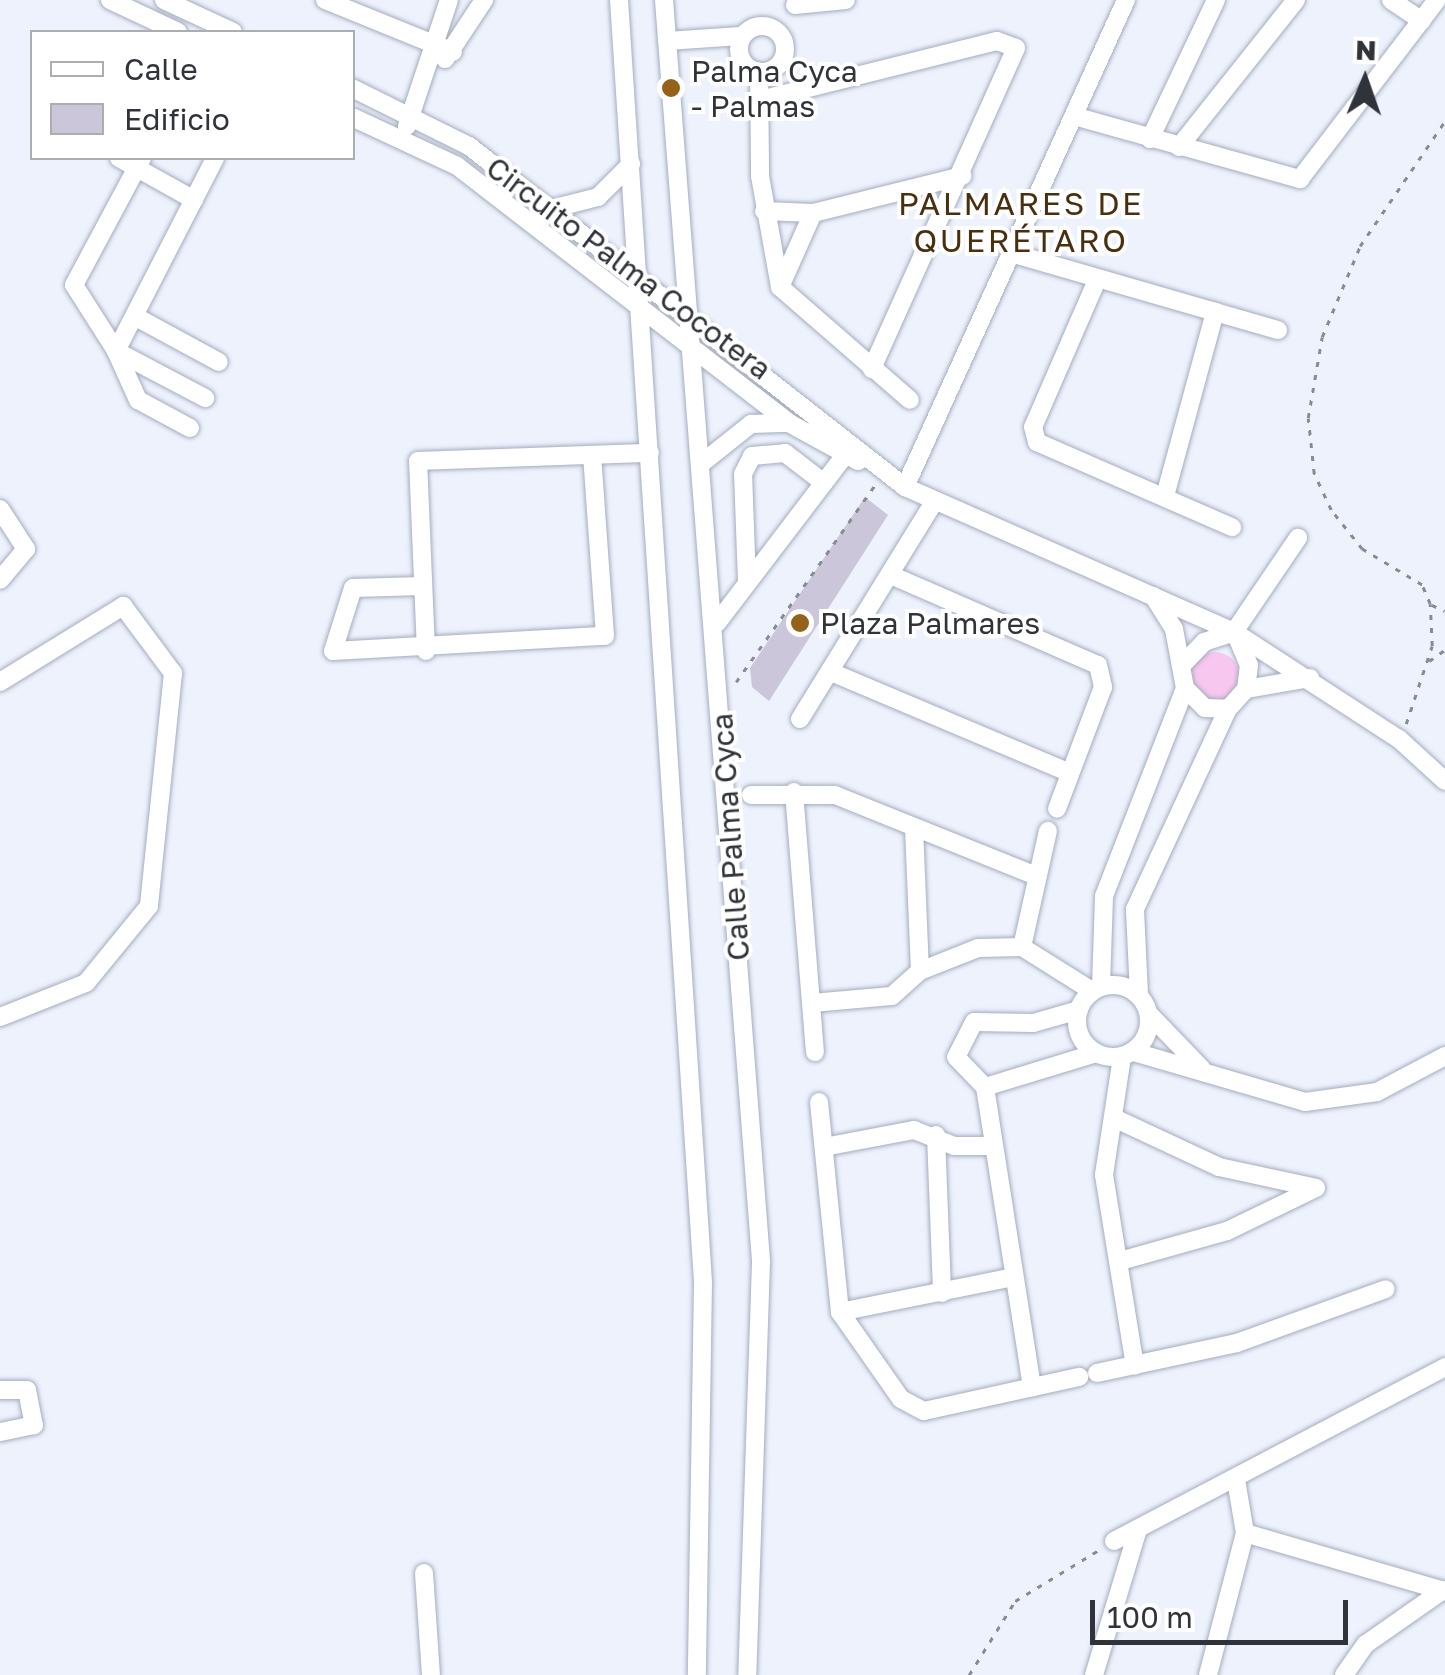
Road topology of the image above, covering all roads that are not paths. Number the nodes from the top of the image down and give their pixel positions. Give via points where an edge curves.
1 (110, 0) edge
2 (164, 0) edge
3 (327, 0) edge
4 (450, 0) edge
5 (484, 0) edge
6 (619, 0) edge
7 (664, 0) edge
8 (846, 0) edge
9 (1126, 0) edge
10 (1216, 0) edge
11 (1296, 0) edge
12 (1391, 0) edge
13 (1438, 0) edge
14 (796, 2) edge
15 (1422, 21) junction
16 (776, 29) junction
17 (174, 30) edge
18 (230, 30) edge
19 (739, 44) junction
20 (435, 45) junction
21 (668, 45) junction
22 (454, 52) junction
23 (434, 68) junction
24 (760, 72) junction
25 (355, 89) edge
26 (760, 100) junction
27 (412, 116) junction
28 (1074, 116) junction
29 (355, 118) edge
30 (1150, 139) junction
31 (400, 140) junction
32 (1180, 148) junction
33 (214, 160) edge
34 (140, 163) edge
35 (631, 164) junction
36 (962, 176) junction
37 (194, 200) junction
38 (551, 209) junction
39 (764, 211) junction
40 (814, 213) junction
41 (1012, 252) junction
42 (641, 279) junction
43 (1097, 280) junction
44 (780, 287) junction
45 (1214, 312) junction
46 (644, 314) junction
47 (689, 314) junction
48 (136, 317) junction
49 (1278, 330) dead end
50 (692, 350) junction
51 (116, 351) junction
52 (219, 362) dead end
53 (872, 368) junction
54 (206, 398) dead end
55 (910, 400) dead end
56 (789, 423) junction
57 (190, 428) dead end
58 (848, 451) junction
59 (650, 454) junction
60 (592, 455) junction
61 (702, 463) junction
62 (824, 483) junction
63 (905, 486) junction
64 (1164, 496) junction
65 (933, 504) junction
66 (0, 509) edge
67 (1232, 526) dead end
68 (1298, 538) dead end
69 (893, 576) junction
70 (0, 580) edge
71 (747, 582) junction
72 (422, 586) junction
73 (1153, 595) junction
74 (717, 623) junction
75 (1234, 632) junction
76 (426, 651) junction
77 (1185, 662) junction
78 (831, 672) junction
79 (1310, 678) junction
80 (0, 682) edge
81 (1185, 688) junction
82 (1246, 689) junction
83 (1228, 709) junction
84 (800, 719) dead end
85 (1070, 773) junction
86 (1445, 780) edge
87 (794, 792) junction
88 (752, 794) dead end
89 (1057, 809) dead end
90 (914, 828) junction
91 (1048, 831) dead end
92 (1032, 874) junction
93 (1022, 946) junction
94 (920, 971) junction
95 (1139, 995) junction
96 (1089, 997) junction
97 (812, 1003) junction
98 (1150, 1014) junction
99 (0, 1017) edge
100 (814, 1052) dead end
101 (1096, 1053) junction
102 (1128, 1054) junction
103 (1445, 1056) edge
104 (1210, 1077) junction
105 (986, 1095) junction
106 (820, 1102) dead end
107 (1114, 1118) junction
108 (936, 1136) junction
109 (992, 1146) junction
110 (824, 1147) junction
111 (1120, 1261) junction
112 (1013, 1277) junction
113 (1386, 1290) dead end
114 (942, 1293) junction
115 (840, 1312) junction
116 (1135, 1366) junction
117 (1445, 1368) edge
118 (1032, 1387) junction
119 (0, 1390) edge
120 (1, 1432) edge
121 (1236, 1480) junction
122 (1138, 1530) junction
123 (1245, 1533) junction
124 (1114, 1542) road end
125 (424, 1572) dead end
126 (1444, 1591) edge
127 (431, 1675) edge
128 (696, 1675) edge
129 (747, 1675) edge
130 (1094, 1675) edge
131 (1208, 1675) edge
132 (1344, 1675) edge

1 - 17 street
2 - 18 street
3 - 20 street
4 - 20 street
5 - 22 street
6 - 35 street, Calle Palma Cyca
7 - 21 street, Calle Palma Cyca
8 - 14 street
9 - 28 street
10 - 30 street
11 - 32 street
12 - 15 street
13 - 15 street
14 - 16 street
15 - 32 street via 1300,179
16 - 19 street
16 - 24 street via 786,50
19 - 21 street
19 - 24 street
20 - 22 street
20 - 23 street
21 - 47 street, Calle Palma Cyca
22 - 23 street
23 - 27 street
24 - 26 street
25 - 27 street, Circuito Palma Cocotera
26 - 36 street via 1009,41 1016,58
26 - 39 street
27 - 31 street
27 - 38 street, Circuito Palma Cocotera
28 - 30 street
28 - 41 street
29 - 31 street, Circuito Palma Cocotera
30 - 32 street
31 - 46 street, Circuito Palma Cocotera via 542,225
33 - 37 street
34 - 37 street
34 - 51 street via 74,285
35 - 38 street via 598,197
35 - 42 street, Calle Palma Cyca
36 - 40 street
36 - 53 street
37 - 48 street
38 - 42 street, Circuito Palma Cocotera
39 - 40 street
39 - 44 street
40 - 44 street
41 - 43 street
41 - 63 street
42 - 46 street, Calle Palma Cyca
42 - 47 street, Circuito Palma Cocotera
43 - 45 street
43 - 64 street via 1033,434
44 - 53 street
45 - 49 street
45 - 64 street
46 - 50 street, Circuito Palma Cocotera
46 - 59 street, Calle Palma Cyca
47 - 50 street, Calle Palma Cyca
47 - 58 street, Circuito Palma Cocotera
48 - 51 street
48 - 52 street
50 - 56 street, Circuito Palma Cocotera
50 - 61 street, Calle Palma Cyca
51 - 54 street
51 - 57 street via 138,400
53 - 55 street
56 - 58 street, Circuito Palma Cocotera
56 - 61 street via 751,424
58 - 62 street
58 - 63 street, Circuito Palma Cocotera
59 - 60 street
59 - 128 street, Calle Palma Cyca via 703,1299
60 - 72 street via 418,461
60 - 76 street via 605,636
61 - 74 street, Calle Palma Cyca
62 - 71 street
62 - 71 street via 784,453 760,453 745,466
63 - 65 street, Circuito Palma Cocotera
64 - 67 street
65 - 69 street
65 - 73 street, Circuito Palma Cocotera
66 - 70 street via 26,549
68 - 75 street
69 - 78 street
69 - 85 street via 1098,665 1103,687
71 - 74 street
72 - 76 street
72 - 76 street via 354,588 332,648
73 - 75 street, Circuito Palma Cocotera
73 - 77 street
74 - 129 street, Calle Palma Cyca via 764,1325
75 - 77 street via 1204,642
75 - 79 street, Circuito Palma Cocotera
75 - 82 street via 1247,656
77 - 81 street
78 - 84 street
78 - 85 street
79 - 82 street
79 - 86 street, Circuito Palma Cocotera
80 - 99 street via 123,606 174,673 149,906 86,983
81 - 83 street via 1204,708
81 - 96 street via 1104,896
82 - 83 street
83 - 95 street via 1135,908
85 - 89 street
87 - 88 street
87 - 90 street via 835,794
87 - 97 street
90 - 92 street
90 - 94 street
91 - 92 street
92 - 93 street
93 - 94 street via 958,952
93 - 96 street via 1056,964
94 - 97 street via 892,996
95 - 96 street
95 - 98 street
96 - 101 street via 1083,1042
96 - 105 street via 963,1031 962,1070
97 - 100 street
98 - 102 street
98 - 104 street
101 - 102 street
101 - 105 street
102 - 104 street
102 - 107 street
103 - 104 street via 1377,1092 1304,1102
105 - 109 street
106 - 110 street
107 - 111 street via 1104,1175
107 - 111 street via 1219,1167 1316,1188 1227,1231
108 - 109 street
108 - 110 street via 914,1130
108 - 114 street
109 - 112 street
110 - 115 street
111 - 116 street
112 - 114 street
112 - 118 street
113 - 116 street via 1237,1344
114 - 115 street
115 - 118 street via 912,1410
116 - 118 street
117 - 121 street
119 - 120 street via 27,1390 34,1426
121 - 122 street
121 - 123 street
122 - 124 street
122 - 130 street
123 - 126 street
123 - 131 street
125 - 127 street
126 - 132 street via 1366,1644

